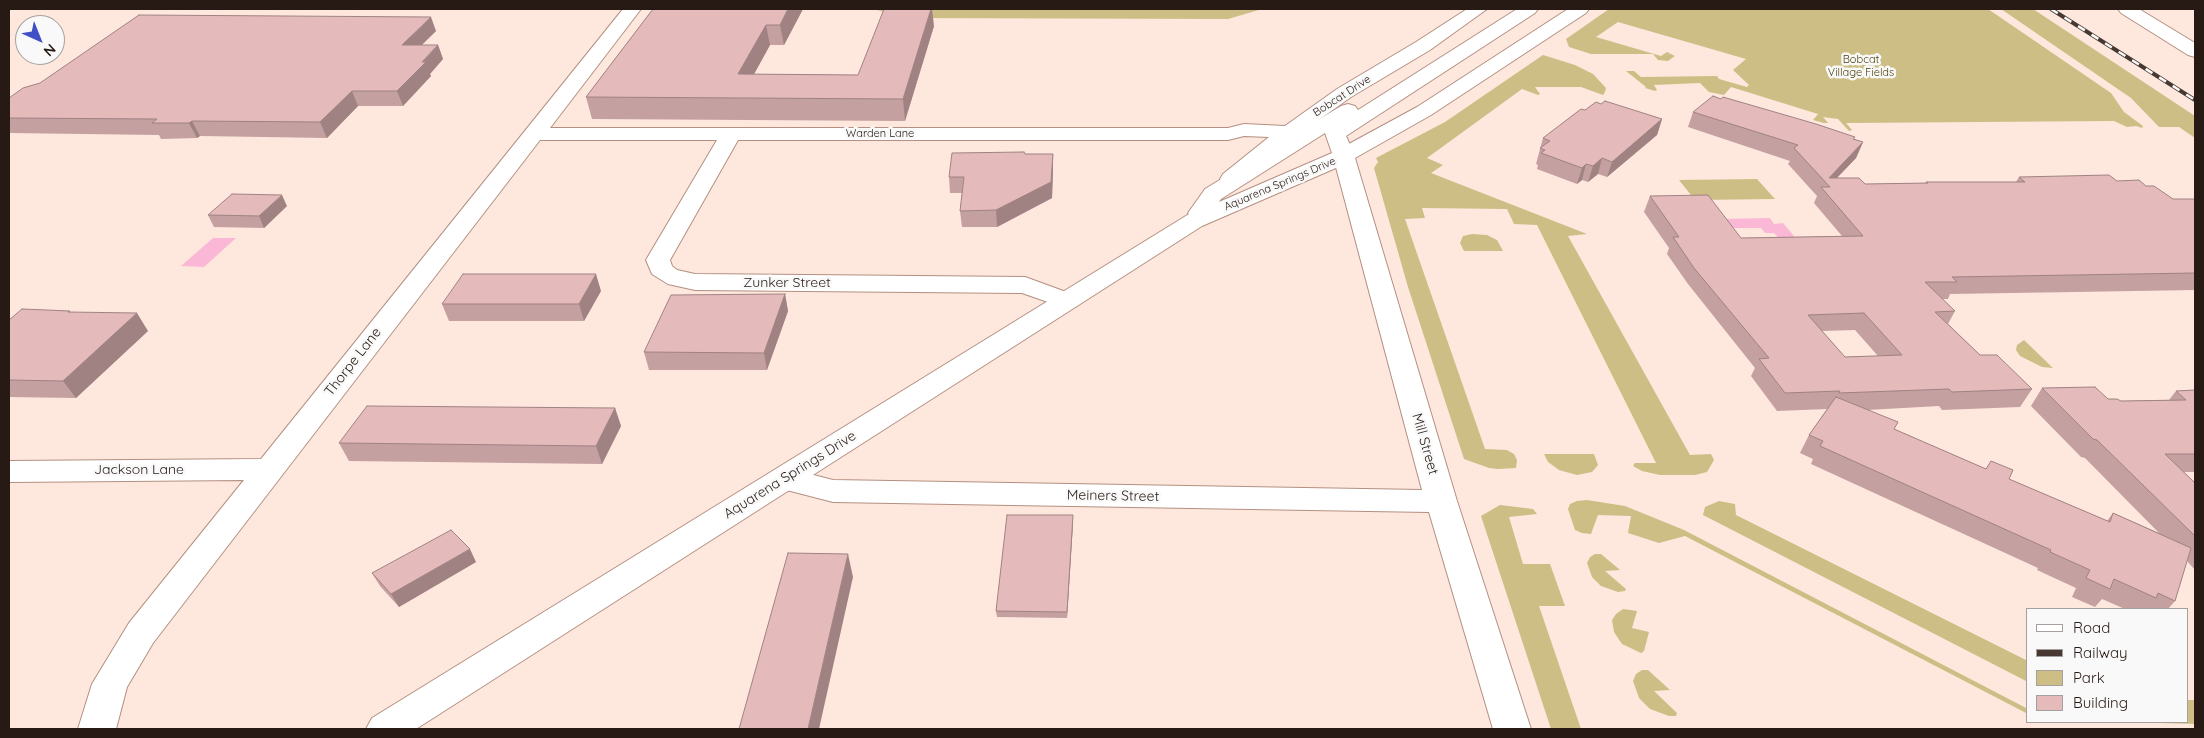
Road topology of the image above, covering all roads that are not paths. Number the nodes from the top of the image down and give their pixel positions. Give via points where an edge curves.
1 (632, 9) edge
2 (1478, 9) edge
3 (1529, 9) edge
4 (1580, 9) edge
5 (2127, 9) edge
6 (2195, 51) edge
7 (1435, 68) junction
8 (1289, 132) junction
9 (532, 134) junction
10 (731, 134) junction
11 (1228, 134) junction
12 (1344, 156) junction
13 (1257, 158) junction
14 (1213, 194) junction
15 (1194, 221) junction
16 (1068, 301) junction
17 (268, 469) junction
18 (9, 471) edge
19 (786, 479) junction
20 (1441, 501) junction
21 (97, 729) edge
22 (385, 729) edge
23 (1512, 729) edge

1 - 9 street, Thorpe Lane
2 - 8 street, Bobcat Drive via 1344,93
3 - 7 street, Aquarena Springs Drive
4 - 12 street via 1424,111
5 - 6 street
7 - 12 street, Aquarena Springs Drive via 1335,134
7 - 14 street, Aquarena Springs Drive via 1381,89
8 - 11 street, Warden Lane via 1244,130
8 - 13 street, Bobcat Drive
9 - 10 street, Warden Lane
9 - 17 street, Thorpe Lane
10 - 11 street, Warden Lane
10 - 16 street, Zunker Street via 658,260 668,275 695,282 1025,285
11 - 13 street, Warden Lane via 1254,147
12 - 15 street, Aquarena Springs Drive
12 - 20 street, Mill Street
13 - 14 street, Bobcat Drive
14 - 15 street, Aquarena Springs Drive
15 - 16 street, Aquarena Springs Drive
16 - 19 street, Aquarena Springs Drive
17 - 18 street, Jackson Lane
17 - 21 street, Thorpe Lane via 141,633 110,684
19 - 20 street, Meiners Street via 833,491
19 - 22 street, Aquarena Springs Drive
20 - 23 street, Mill Street

